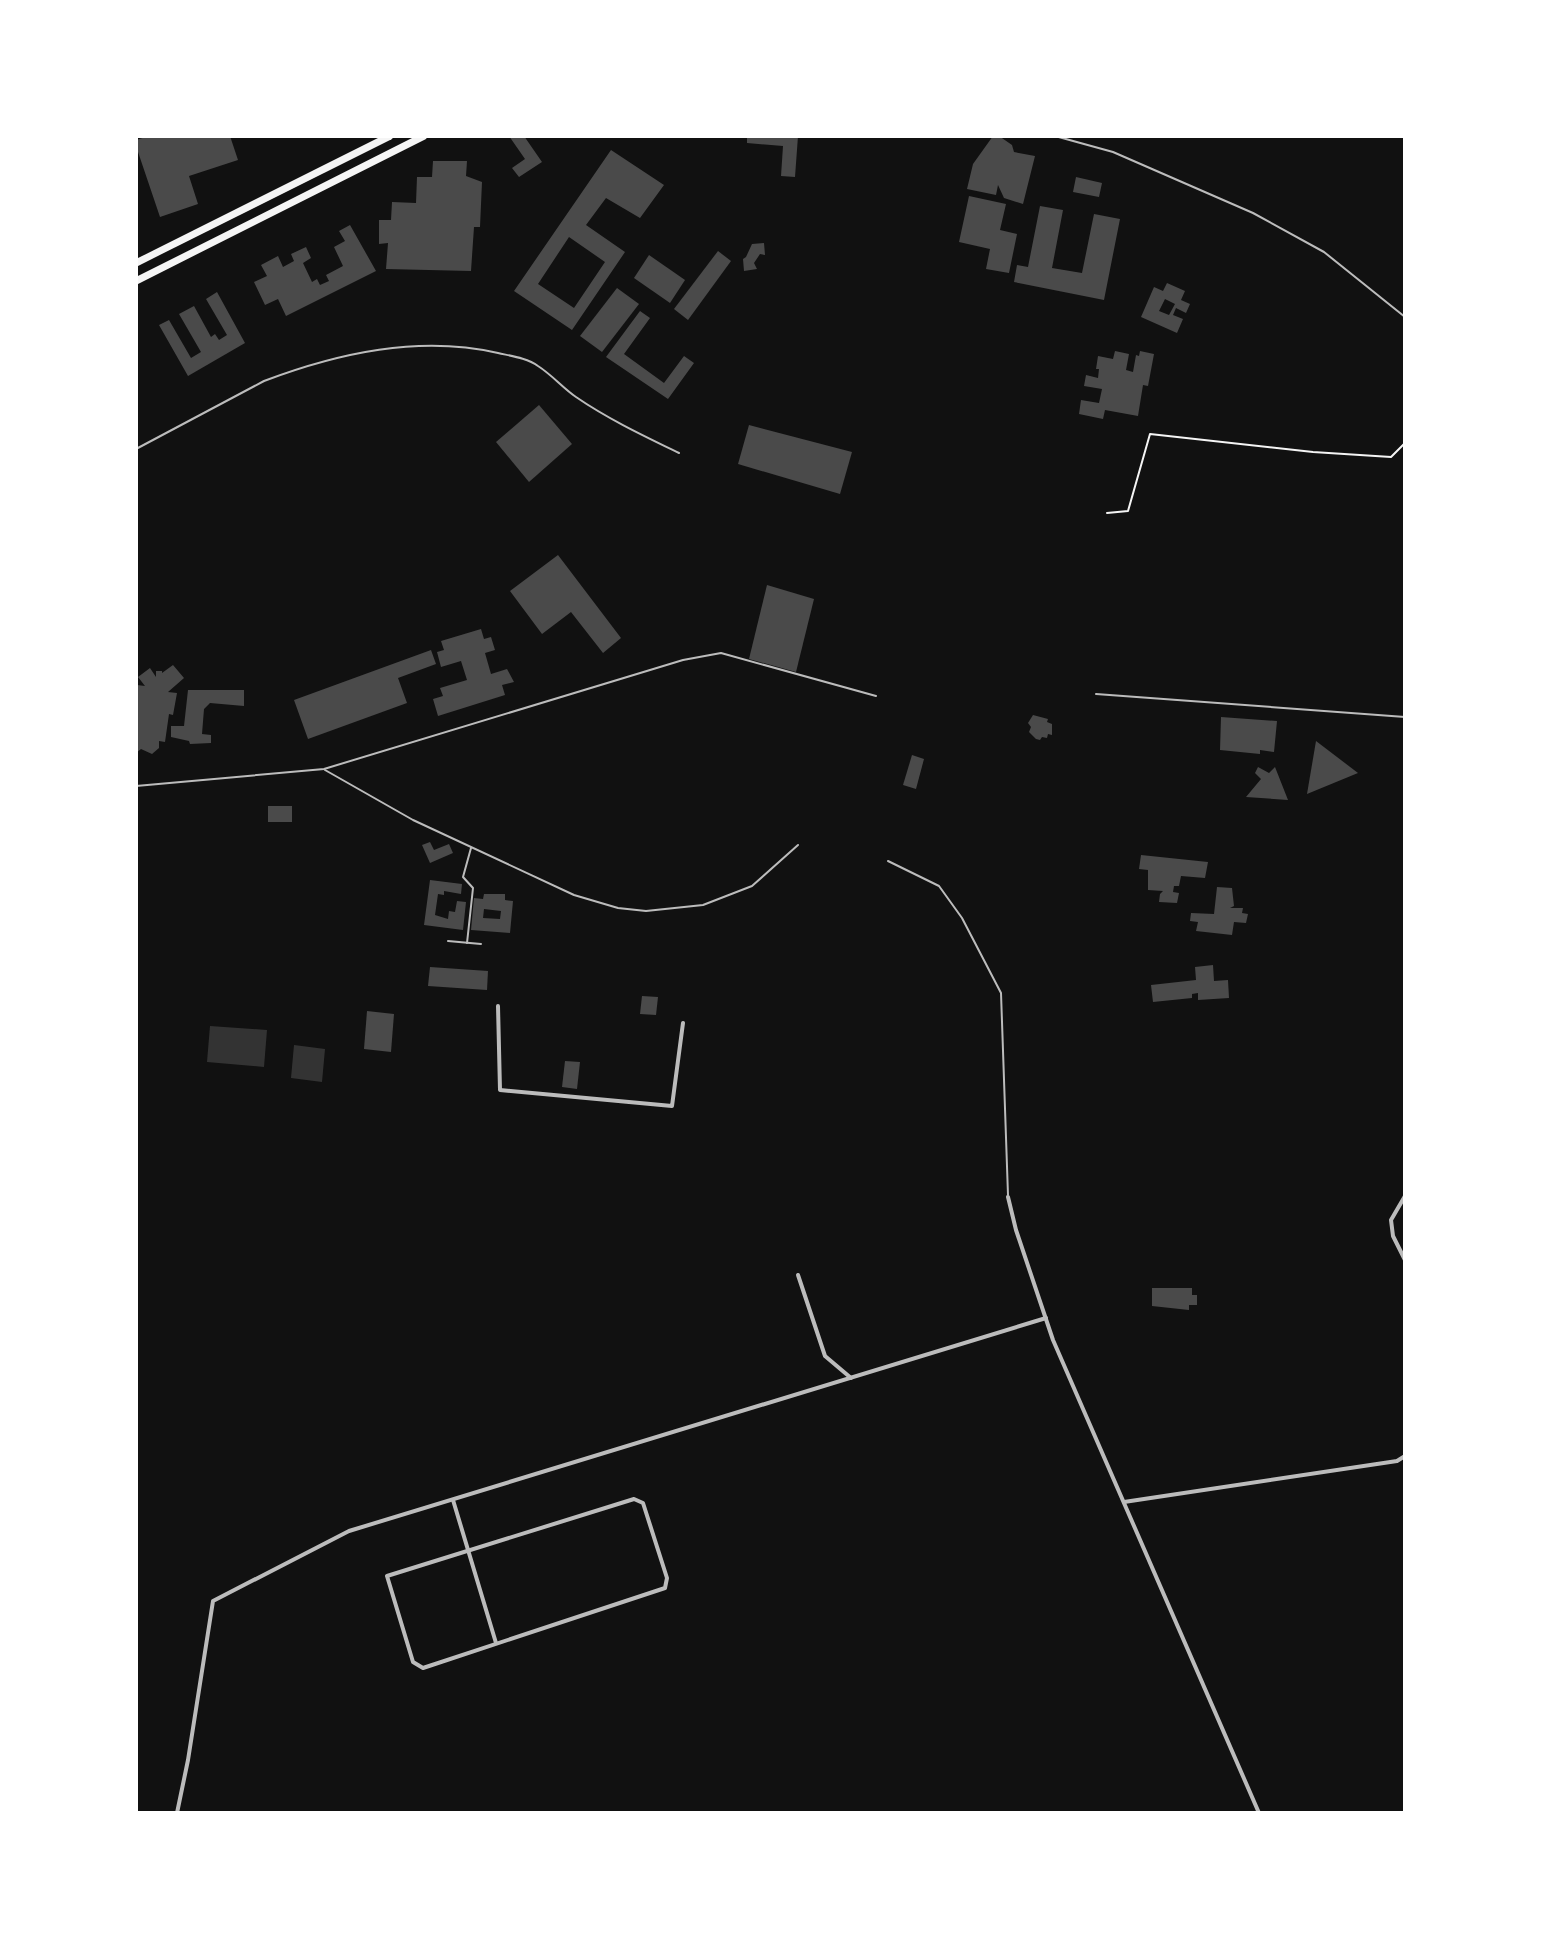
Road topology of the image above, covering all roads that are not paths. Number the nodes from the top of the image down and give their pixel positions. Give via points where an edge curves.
1 (390, 136) edge
2 (424, 136) edge
3 (1055, 136) edge
4 (136, 263) edge
5 (136, 281) edge
6 (1405, 317) edge
7 (136, 449) edge
8 (679, 453) dead end
9 (1096, 694) dead end
10 (876, 696) dead end
11 (1405, 717) edge
12 (324, 769) junction
13 (136, 786) edge
14 (798, 845) dead end
15 (471, 847) junction
16 (888, 861) dead end
17 (448, 941) dead end
18 (467, 943) junction
19 (481, 944) dead end
20 (498, 1006) dead end
21 (683, 1023) dead end
22 (1405, 1196) edge
23 (1008, 1197) joint
24 (1405, 1260) edge
25 (798, 1275) dead end
26 (1046, 1318) junction
27 (851, 1378) junction
28 (1405, 1456) edge
29 (453, 1500) junction
30 (1123, 1502) junction
31 (468, 1550) junction
32 (497, 1643) junction
33 (177, 1813) edge
34 (1259, 1813) edge

1 - 4 main road
2 - 5 main road
3 - 6 lane via 1113,152 1253,213 1324,252
7 - 8 lane via 281,374 336,358 430,345 484,350 538,366 576,397
9 - 11 lane
10 - 12 lane via 721,653
12 - 13 lane
12 - 15 lane
14 - 15 lane via 752,886 703,905 646,911 574,895
15 - 18 lane via 463,877 473,888
16 - 23 lane via 939,886 1001,993
17 - 18 lane
18 - 19 lane
20 - 21 street via 500,1090 672,1106
22 - 24 street via 1391,1220
23 - 26 street
25 - 27 street via 825,1356
26 - 27 street
26 - 30 street
27 - 29 street
28 - 30 street
29 - 31 street
29 - 33 street via 349,1531 213,1601
30 - 34 street
31 - 32 street
31 - 32 street via 387,1576 410,1658 423,1668
31 - 32 street via 634,1499 643,1503 667,1578 662,1591

